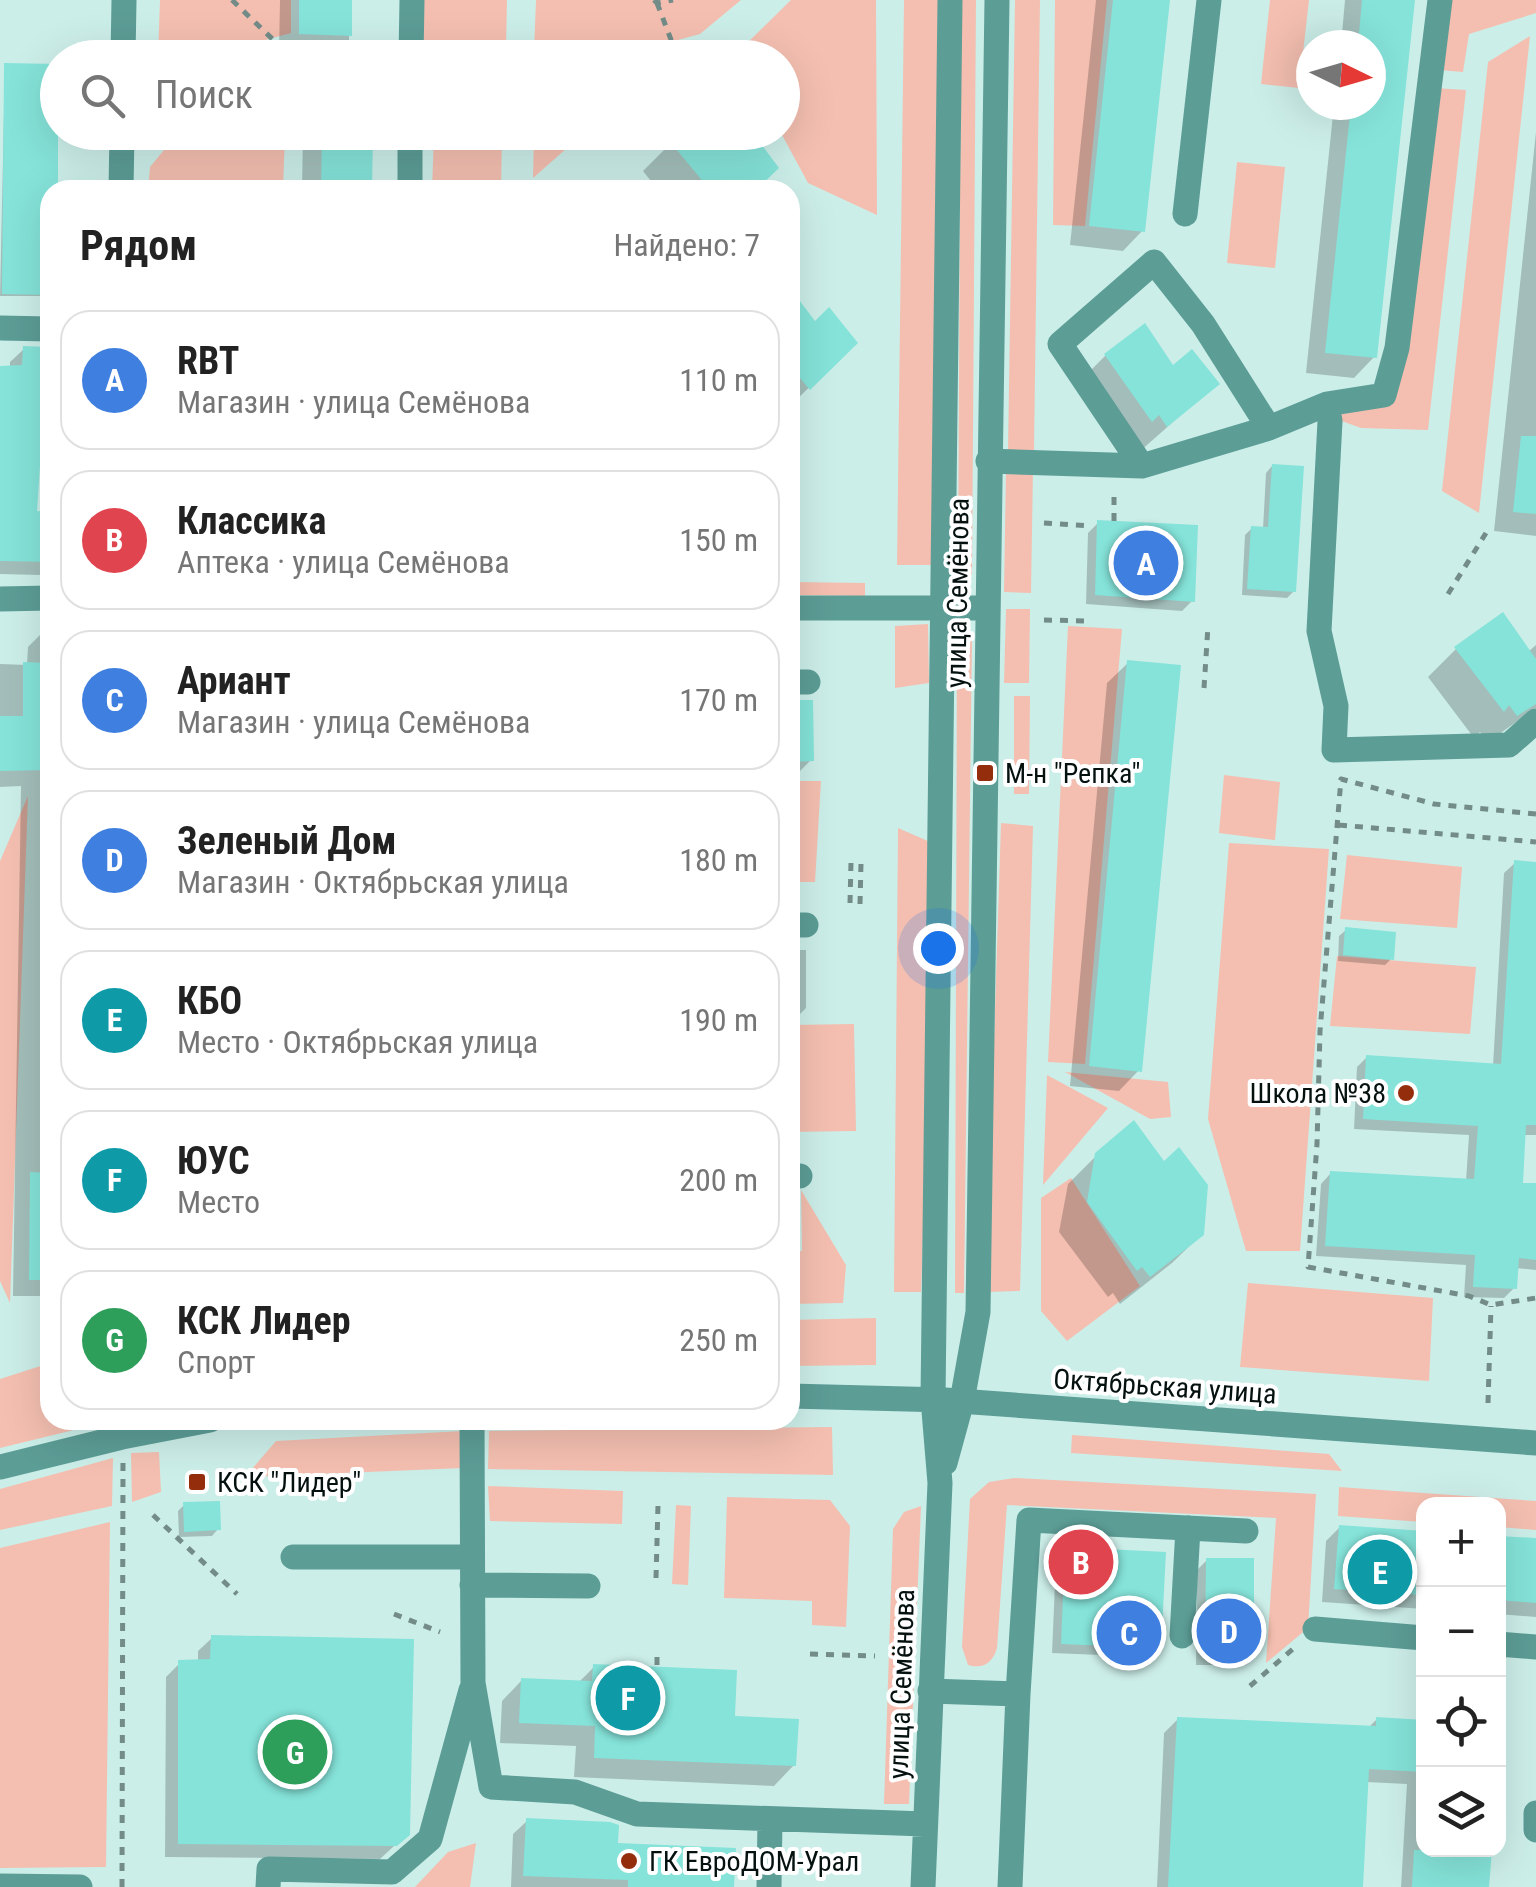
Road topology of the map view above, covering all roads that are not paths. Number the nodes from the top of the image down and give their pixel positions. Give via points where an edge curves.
1 (124, 0) edge
2 (412, 0) edge
3 (950, 0) edge
4 (996, 0) edge
5 (1209, 0) edge
6 (1440, 0) edge
7 (123, 40) edge
8 (411, 40) edge
9 (122, 150) edge
10 (410, 150) edge
11 (122, 180) edge
12 (410, 180) edge
13 (1185, 214) dead end
14 (0, 328) edge
15 (40, 328) edge
16 (1327, 404) junction
17 (1268, 428) junction
18 (988, 461) junction
19 (1142, 466) junction
20 (40, 598) edge
21 (0, 599) edge
22 (800, 608) edge
23 (986, 608) junction
24 (942, 609) junction
25 (1536, 721) edge
26 (800, 1396) edge
27 (933, 1399) junction
28 (962, 1401) junction
29 (155, 1430) edge
30 (472, 1430) edge
31 (1536, 1443) edge
32 (0, 1467) edge
33 (940, 1483) junction
34 (1188, 1528) junction
35 (1246, 1531) dead end
36 (472, 1556) junction
37 (293, 1557) dead end
38 (472, 1585) junction
39 (588, 1586) dead end
40 (1315, 1629) dead end
41 (1182, 1636) dead end
42 (1416, 1637) edge
43 (1506, 1645) edge
44 (1536, 1647) edge
45 (473, 1683) junction
46 (930, 1691) junction
47 (1018, 1694) junction
48 (1536, 1813) edge
49 (770, 1819) junction
50 (926, 1824) junction
51 (1536, 1830) edge
52 (0, 1886) edge
53 (80, 1887) edge
54 (268, 1887) edge
55 (769, 1887) edge
56 (923, 1887) edge
57 (1010, 1887) edge

1 - 7 street
2 - 8 street
3 - 24 street, улица Семёнова
4 - 18 street, улица Семёнова
5 - 13 street
6 - 16 street via 1393,364 1384,395
9 - 11 street
10 - 12 street
14 - 15 street
16 - 17 street
16 - 25 street via 1320,631 1336,706 1334,750 1509,745
17 - 19 street
17 - 19 street via 1203,324 1154,262 1060,344
18 - 19 street
18 - 23 street, улица Семёнова
20 - 21 street
22 - 24 street
23 - 24 street
23 - 28 street, улица Семёнова via 978,1312
24 - 27 street, улица Семёнова
26 - 27 street, Октябрьская улица
27 - 28 street, Октябрьская улица
27 - 33 street, улица Семёнова
28 - 31 street, Октябрьская улица
28 - 33 street, улица Семёнова
29 - 32 street
30 - 36 street
33 - 46 street, улица Семёнова
34 - 35 street
34 - 41 street
34 - 47 street via 1028,1520
36 - 37 street
36 - 38 street
38 - 39 street
38 - 45 street
40 - 42 street
43 - 44 street
45 - 49 street via 491,1787 575,1792 637,1814
45 - 54 street via 430,1839 392,1872 269,1869
46 - 47 street
46 - 50 street, улица Семёнова
47 - 57 street
48 - 51 street
49 - 50 street
49 - 55 street
50 - 56 street, улица Семёнова
52 - 53 street

